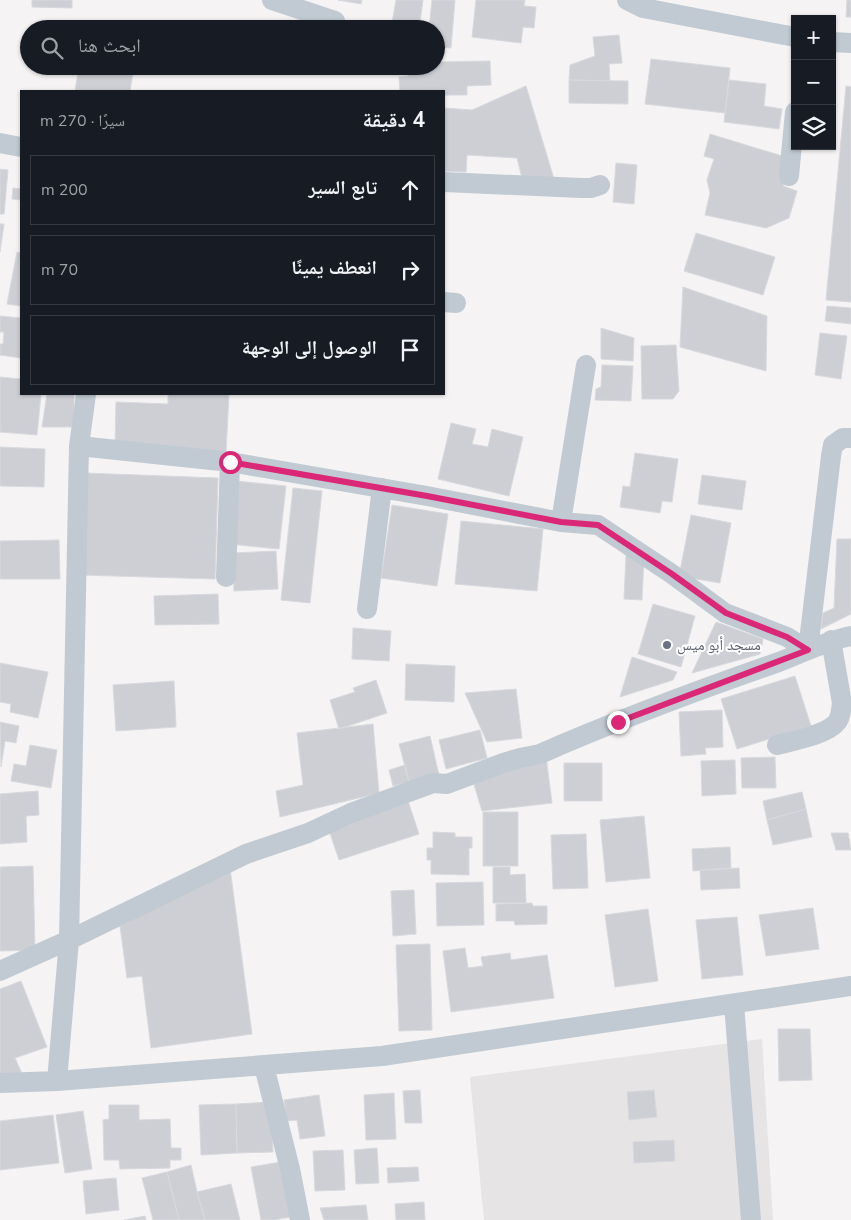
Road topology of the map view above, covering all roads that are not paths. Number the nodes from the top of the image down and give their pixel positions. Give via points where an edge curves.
1 (272, 0) edge
2 (638, 3) edge
3 (332, 20) edge
4 (791, 36) edge
5 (836, 42) edge
6 (851, 43) edge
7 (0, 143) edge
8 (20, 147) edge
9 (791, 150) edge
10 (789, 176) dead end
11 (445, 182) edge
12 (600, 185) dead end
13 (586, 365) dead end
14 (86, 395) edge
15 (851, 438) edge
16 (79, 446) junction
17 (230, 462) junction
18 (382, 488) junction
19 (561, 522) junction
20 (226, 577) dead end
21 (367, 609) dead end
22 (851, 636) edge
23 (831, 640) junction
24 (808, 650) junction
25 (777, 745) dead end
26 (68, 940) junction
27 (0, 971) edge
28 (851, 986) edge
29 (734, 1004) junction
30 (264, 1066) junction
31 (58, 1081) junction
32 (0, 1083) edge
33 (300, 1220) edge
34 (751, 1220) edge

1 - 3 street
2 - 4 street
5 - 6 street
7 - 8 street
9 - 10 street
11 - 12 street via 582,188
13 - 19 street
14 - 16 street
15 - 24 street via 843,438 833,445 830,456
16 - 17 street
16 - 26 street
17 - 18 street
17 - 20 street
18 - 19 street
18 - 21 street
19 - 24 street via 598,525 726,613 787,637
22 - 23 street
23 - 24 street
23 - 25 street via 842,703 838,720 823,732
24 - 26 street via 540,754 503,763 447,784 433,783 350,813 308,833 246,854
26 - 27 street
26 - 31 street
28 - 29 street
29 - 30 street via 382,1056
29 - 34 street
30 - 31 street
30 - 33 street
31 - 32 street

